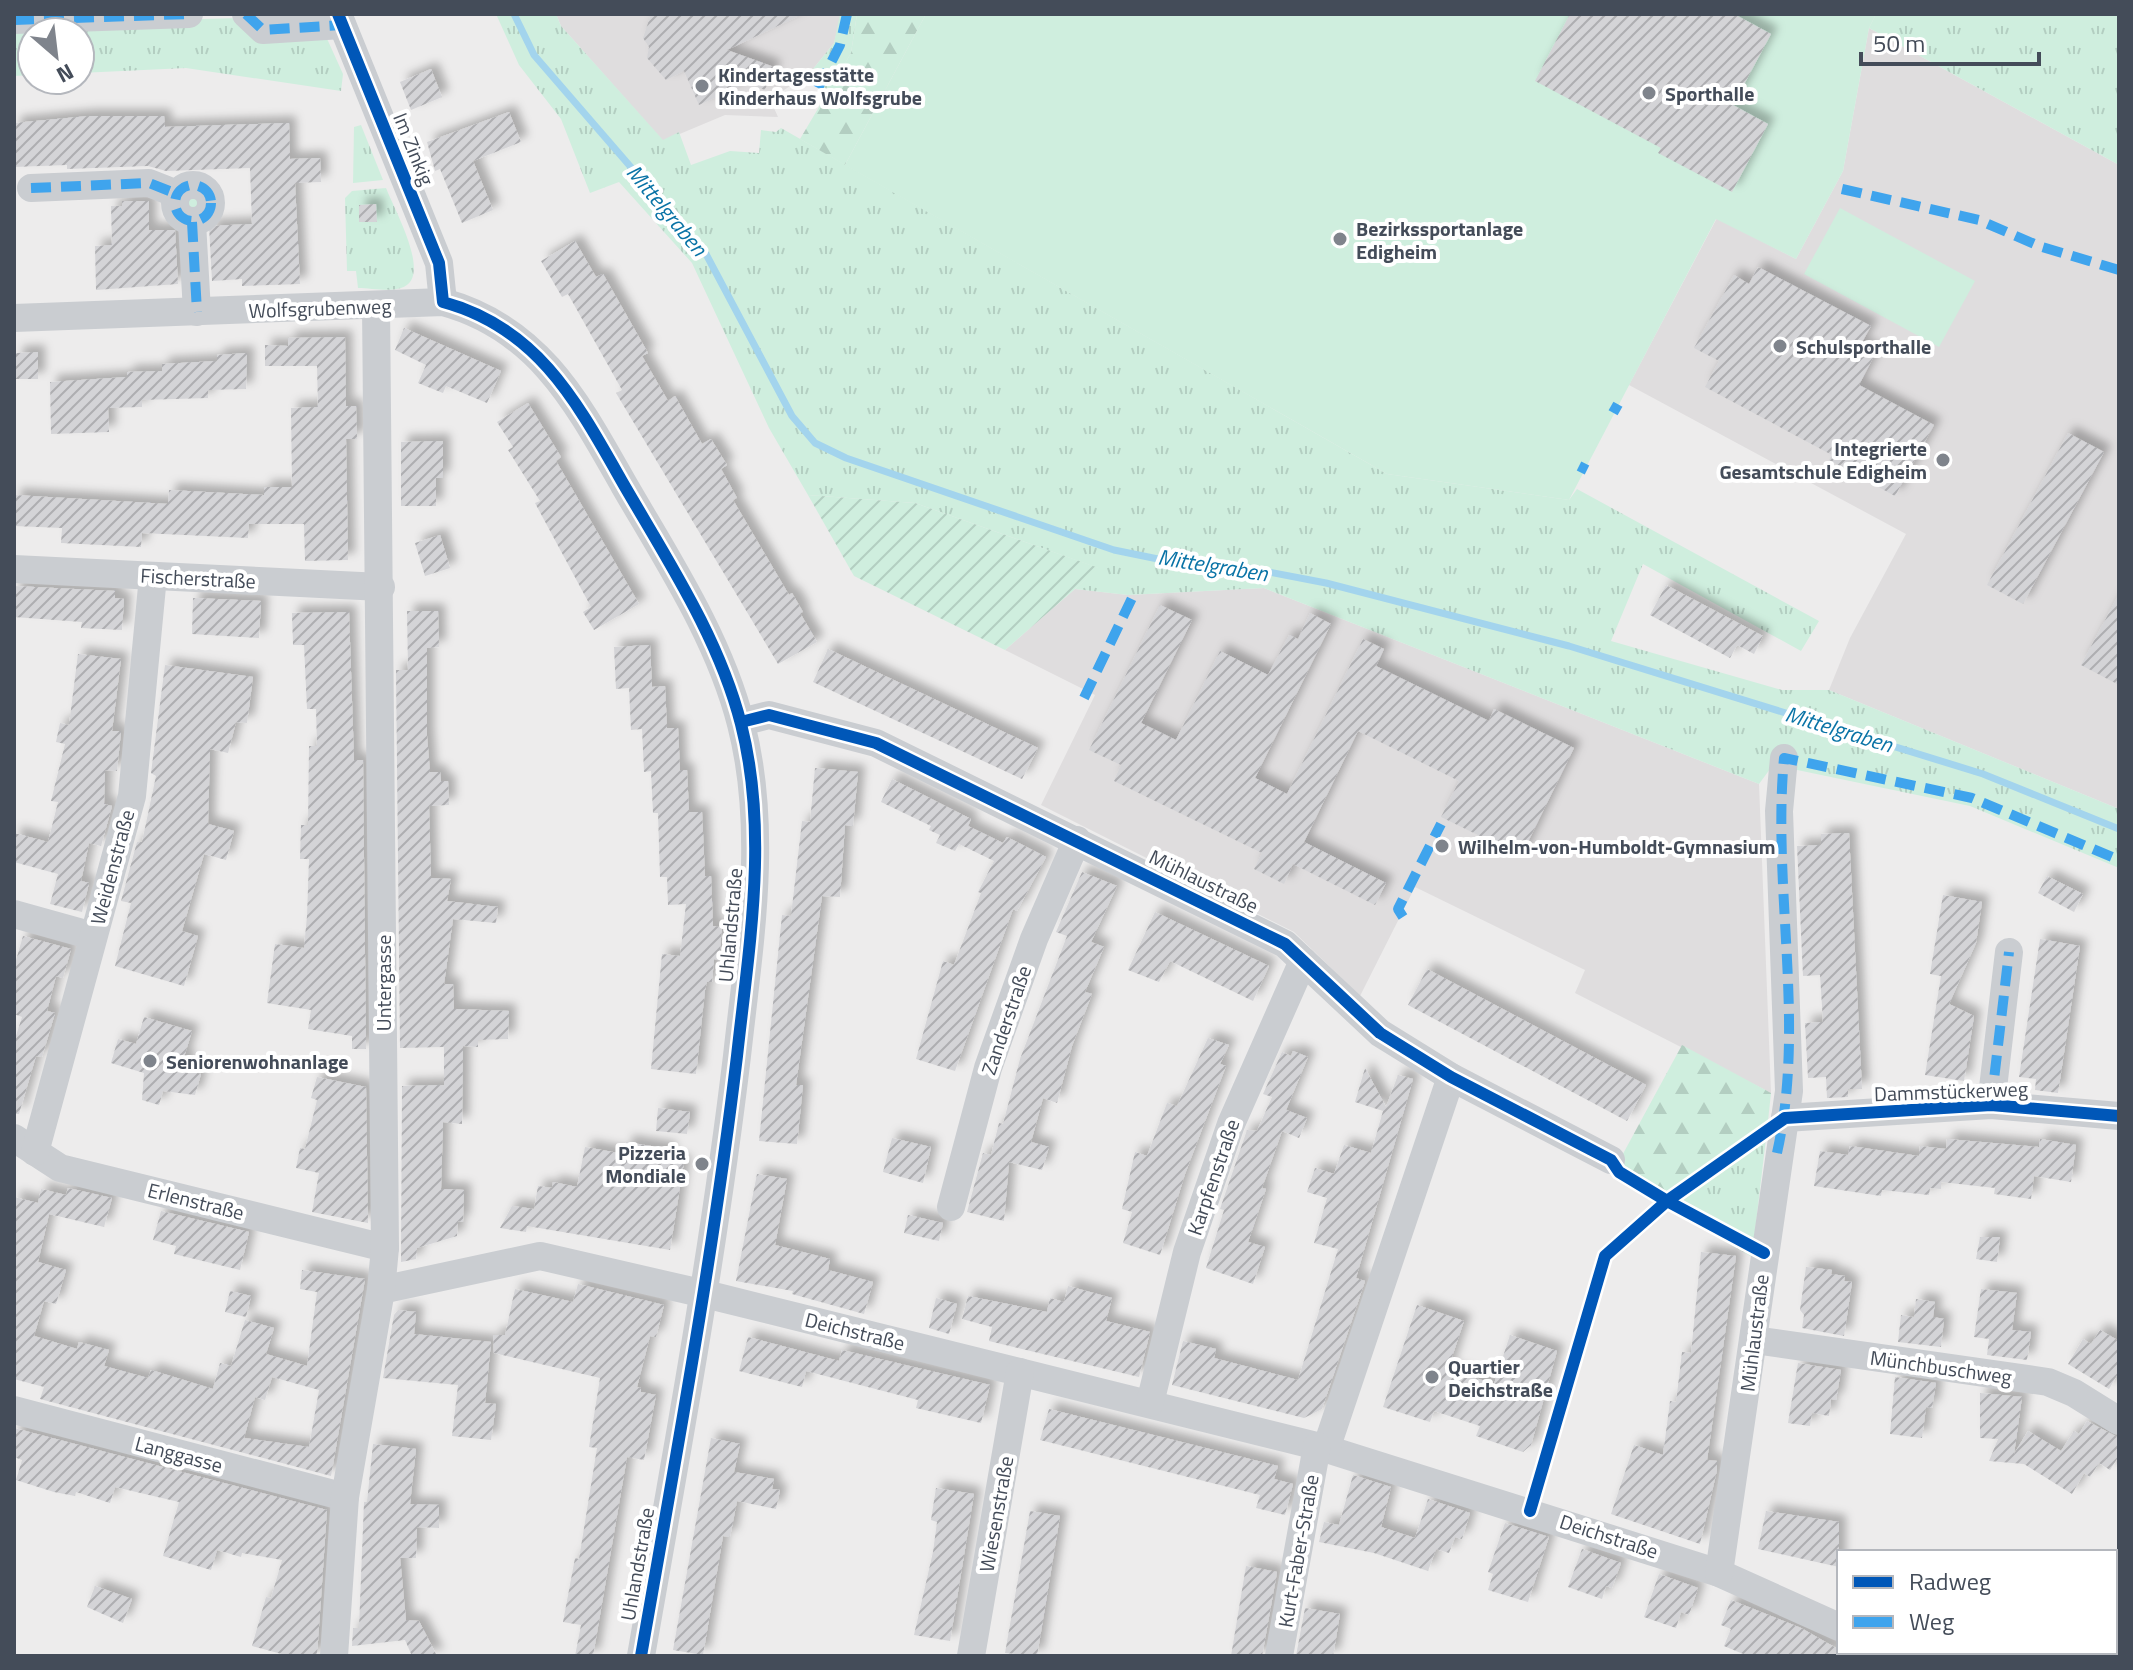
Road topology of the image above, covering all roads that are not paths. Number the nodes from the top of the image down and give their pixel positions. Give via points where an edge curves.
1 (189, 14) edge
2 (246, 14) edge
3 (340, 19) edge
4 (14, 20) edge
5 (31, 188) dead end
6 (443, 302) junction
7 (376, 306) junction
8 (197, 312) junction
9 (14, 318) edge
10 (14, 569) edge
11 (153, 576) junction
12 (381, 587) junction
13 (741, 722) junction
14 (1784, 758) dead end
15 (1077, 840) junction
16 (14, 914) edge
17 (93, 936) junction
18 (2009, 952) dead end
19 (1303, 961) junction
20 (1451, 1077) junction
21 (1991, 1105) junction
22 (2119, 1116) edge
23 (1785, 1118) junction
24 (25, 1145) edge
25 (1611, 1160) dead end
26 (951, 1207) dead end
27 (385, 1248) junction
28 (381, 1290) junction
29 (705, 1294) junction
30 (1754, 1340) junction
31 (1020, 1372) junction
32 (1150, 1403) junction
33 (14, 1410) edge
34 (2119, 1421) edge
35 (1321, 1448) junction
36 (345, 1497) junction
37 (1719, 1573) junction
38 (1837, 1626) edge
39 (334, 1656) edge
40 (641, 1656) edge
41 (971, 1656) edge
42 (1279, 1656) edge

1 - 4 street
2 - 3 street via 263,30
3 - 6 street, Im Zinkig via 439,263
5 - 8 street via 149,183 177,194 177,212 192,222
6 - 7 street, Wolfsgrubenweg
6 - 13 street, Uhlandstraße via 507,329 575,400 699,614
7 - 8 street, Wolfsgrubenweg
7 - 12 street, Untergasse
8 - 9 street, Wolfsgrubenweg
10 - 11 street, Fischerstraße
11 - 12 street, Fischerstraße
11 - 17 street, Weidenstraße via 132,796
12 - 27 street, Untergasse
13 - 15 street, Mühlaustraße via 769,715 876,743
13 - 29 street, Uhlandstraße via 753,791 756,858
14 - 23 street, Mühlaustraße via 1779,811 1789,1076
15 - 19 street, Mühlaustraße via 1285,944
15 - 26 street, Zanderstraße via 1034,939 988,1068
16 - 17 street
17 - 24 street, Weidenstraße
18 - 21 street, Dammstückerweg
19 - 20 street, Mühlaustraße via 1380,1033
19 - 32 street, Karpfenstraße via 1231,1124 1187,1252
20 - 25 street, Mühlaustraße
20 - 35 street
21 - 22 street, Dammstückerweg
21 - 23 street, Dammstückerweg
23 - 30 street, Mühlaustraße
24 - 27 street, Erlenstraße via 60,1168
27 - 28 street, Untergasse
28 - 29 street, Deichstraße via 540,1256
28 - 36 street, Untergasse
29 - 31 street, Deichstraße
29 - 40 street, Uhlandstraße
30 - 34 street, Münchbuschweg via 2048,1382
30 - 37 street, Mühlaustraße
31 - 32 street, Deichstraße
31 - 41 street, Wiesenstraße
32 - 35 street, Deichstraße
33 - 36 street, Langgasse
35 - 37 street, Deichstraße
35 - 42 street, Kurt-Faber-Straße
36 - 39 street, Untergasse
37 - 38 street, Deichstraße

